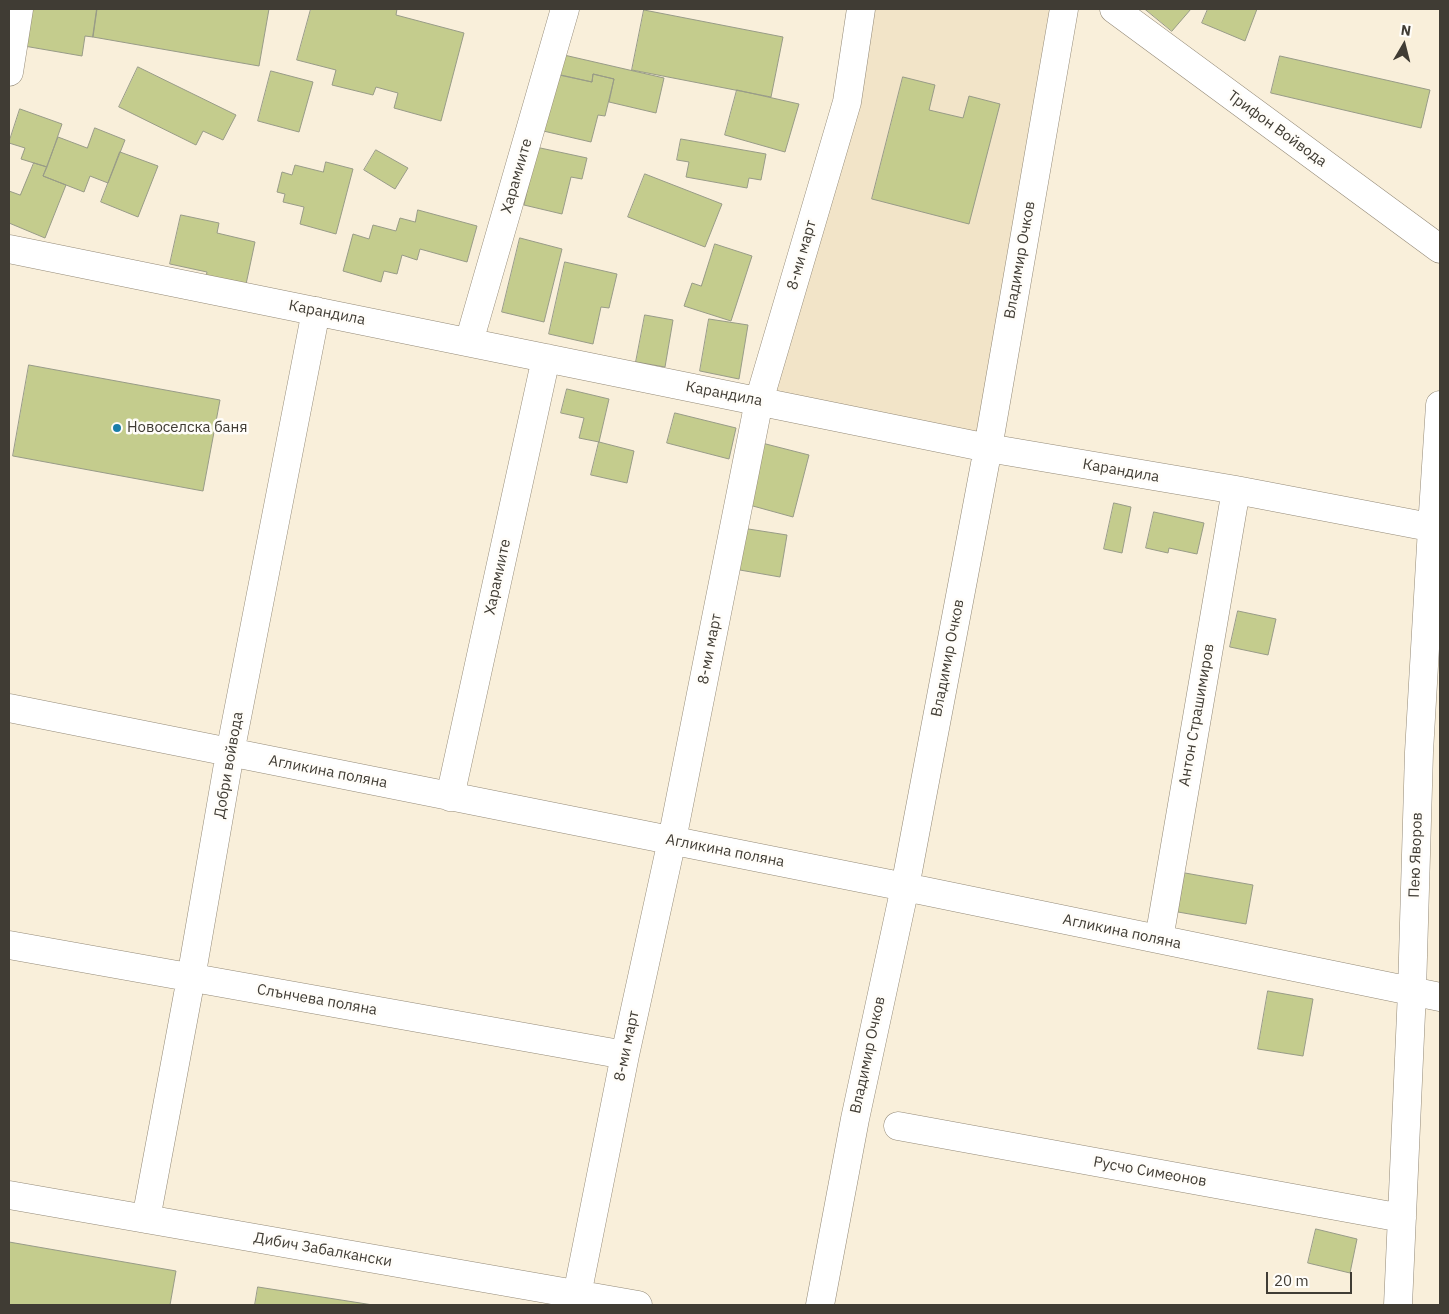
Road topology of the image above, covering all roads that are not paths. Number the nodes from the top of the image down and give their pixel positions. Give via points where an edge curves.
1 (19, 9) edge
2 (565, 9) edge
3 (862, 9) edge
4 (1064, 9) edge
5 (1114, 9) edge
6 (9, 72) edge
7 (9, 249) edge
8 (1440, 249) edge
9 (316, 311) junction
10 (469, 342) junction
11 (546, 358) junction
12 (759, 401) junction
13 (1440, 405) edge
14 (988, 448) junction
15 (1236, 490) junction
16 (1436, 528) edge
17 (9, 708) edge
18 (230, 753) junction
19 (1430, 753) edge
20 (450, 797) junction
21 (672, 840) junction
22 (905, 887) junction
23 (1159, 939) junction
24 (9, 945) edge
25 (191, 978) junction
26 (1412, 991) junction
27 (1440, 997) edge
28 (625, 1055) junction
29 (898, 1126) dead end
30 (9, 1195) edge
31 (1402, 1218) junction
32 (146, 1219) junction
33 (577, 1295) junction
34 (638, 1305) edge
35 (820, 1305) edge
36 (1398, 1305) edge

1 - 6 street
2 - 10 street, Харамиите
3 - 12 street, 8-ми март via 847,102
4 - 14 street, Владимир Очков
5 - 8 street, Трифон Войвода
7 - 9 street, Карандила
9 - 10 street, Карандила
9 - 18 street, Добри войвода
10 - 11 street, Карандила
11 - 12 street, Карандила
11 - 20 street, Харамиите
12 - 14 street, Карандила
12 - 21 street, 8-ми март
13 - 16 street, Пею Яворов
14 - 15 street, Карандила
14 - 22 street, Владимир Очков
15 - 16 street, Карандила
15 - 23 street, Антон Страшимиров
16 - 19 street, Пею Яворов
17 - 18 street, Агликина поляна
18 - 20 street, Агликина поляна
18 - 25 street, Добри войвода
19 - 26 street, Пею Яворов
20 - 21 street, Агликина поляна
21 - 22 street, Агликина поляна
21 - 28 street, 8-ми март
22 - 23 street, Агликина поляна
22 - 35 street, Владимир Очков via 855,1118
23 - 26 street, Агликина поляна
24 - 25 street, Слънчева поляна
25 - 28 street, Слънчева поляна
25 - 32 street, Добри войвода
26 - 27 street, Агликина поляна
26 - 31 street, Пею Яворов
28 - 33 street, 8-ми март
29 - 31 street, Русчо Симеонов
30 - 32 street, Дибич Забалкански
31 - 36 street, Пею Яворов
32 - 33 street, Дибич Забалкански
33 - 34 street, Дибич Забалкански

